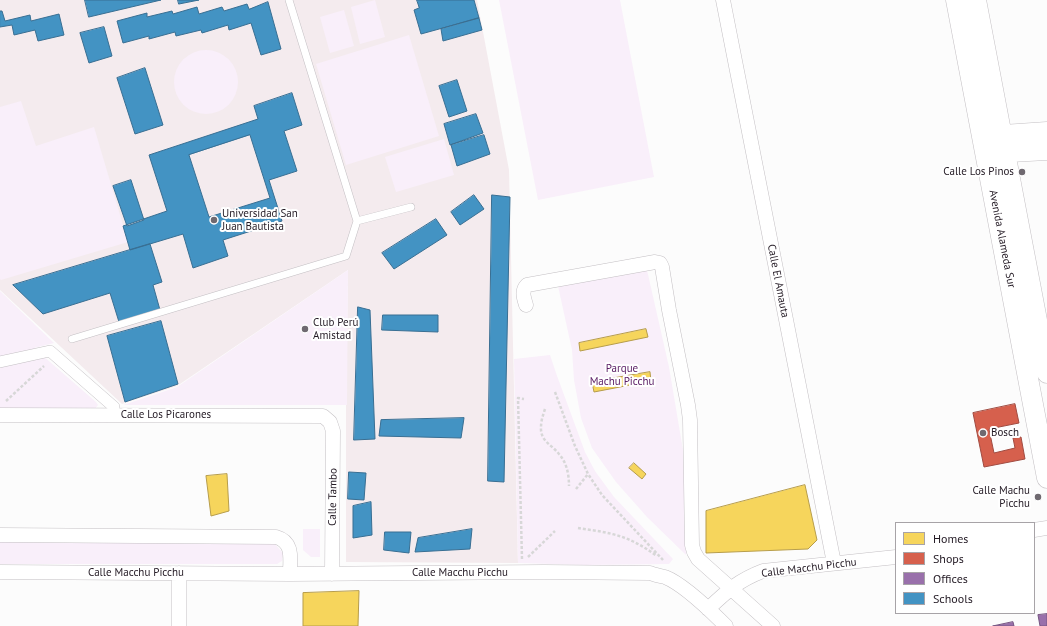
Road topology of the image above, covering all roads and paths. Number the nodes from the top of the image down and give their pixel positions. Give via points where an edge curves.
1 (290, 0) edge
2 (723, 0) edge
3 (956, 0) edge
4 (976, 0) edge
5 (1047, 132) edge
6 (994, 144) junction
7 (1047, 150) edge
8 (411, 207) dead end
9 (358, 221) junction
10 (526, 305) dead end
11 (72, 339) dead end
12 (56, 356) junction
13 (0, 362) edge
14 (1047, 373) edge
15 (555, 392) dead end
16 (524, 399) dead end
17 (6, 401) dead end
18 (545, 409) dead end
19 (0, 414) edge
20 (113, 415) junction
21 (330, 422) joint
22 (588, 474) junction
23 (1047, 478) edge
24 (569, 486) dead end
25 (576, 489) dead end
26 (578, 528) dead end
27 (1047, 528) edge
28 (1035, 530) edge
29 (555, 531) dead end
30 (0, 534) edge
31 (895, 557) edge
32 (526, 560) junction
33 (532, 560) dead end
34 (655, 560) dead end
35 (663, 560) junction
36 (834, 563) junction
37 (0, 572) edge
38 (179, 574) junction
39 (290, 574) junction
40 (332, 574) junction
41 (730, 588) junction
42 (708, 609) junction
43 (179, 626) edge
44 (726, 626) edge
45 (773, 626) edge

1 - 9 lane
2 - 36 street, Calle El Amauta
3 - 6 main road, Avenida Alameda Sur
4 - 6 main road, Avenida Alameda Sur
5 - 6 main road
6 - 7 main road
6 - 14 main road, Avenida Alameda Sur
6 - 23 main road, Avenida Alameda Sur
8 - 9 lane
9 - 11 lane via 346,256
10 - 41 street via 523,292 527,285 660,263 690,420 692,545 698,559
12 - 13 street via 50,351
12 - 17 path
12 - 20 street via 114,407
15 - 22 path
16 - 32 path via 518,398 522,560
18 - 24 path via 542,435 559,454 566,467
19 - 20 street, Calle Los Picarones
20 - 21 street, Calle Los Picarones via 323,416
21 - 40 street, Calle Tambo via 333,431
22 - 25 path
22 - 35 path via 602,495
26 - 35 path via 630,539
27 - 28 street
29 - 32 path
30 - 39 street via 276,537 287,542
31 - 36 street, Calle Macchu Picchu
32 - 33 path
34 - 35 path
36 - 41 street, Calle Macchu Picchu via 763,571
37 - 38 street, Calle Macchu Picchu
38 - 39 street, Calle Macchu Picchu
38 - 43 street
39 - 40 street, Calle Macchu Picchu
40 - 42 street, Calle Macchu Picchu via 650,573 666,578
41 - 42 street, Calle Macchu Picchu
41 - 45 street
42 - 44 street

